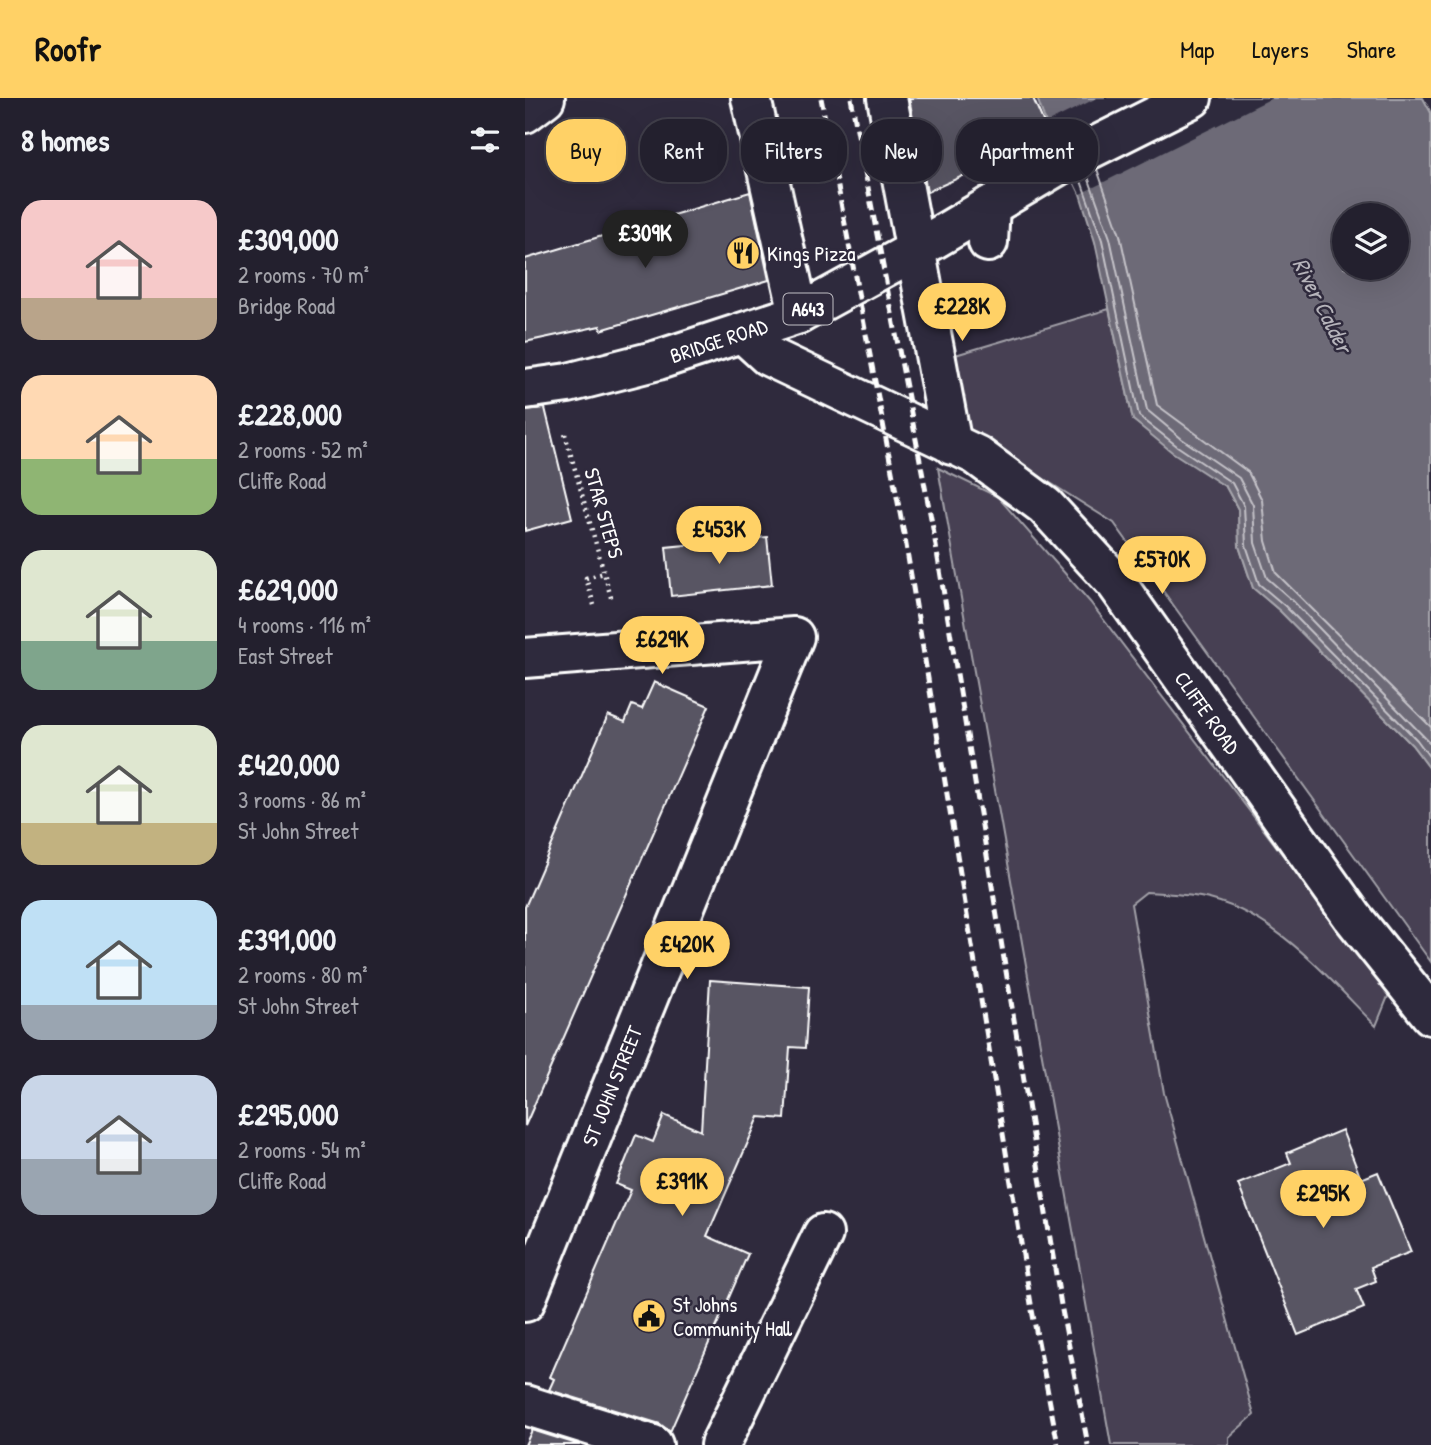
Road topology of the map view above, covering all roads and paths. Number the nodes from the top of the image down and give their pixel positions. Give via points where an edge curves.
1 (545, 98) edge
2 (751, 98) edge
3 (887, 98) edge
4 (1192, 98) edge
5 (525, 113) edge
6 (914, 251) junction
7 (799, 314) junction
8 (744, 334) junction
9 (538, 388) edge
10 (952, 445) junction
11 (625, 649) junction
12 (525, 658) edge
13 (1431, 1015) edge
14 (823, 1234) dead end
15 (525, 1302) edge
16 (525, 1405) edge
17 (653, 1445) edge
18 (720, 1445) edge

1 - 5 street
2 - 7 street
3 - 6 street
4 - 6 street, BRIDGE ROAD / A643 via 1064,162 989,224
6 - 7 street, BRIDGE ROAD / A643
6 - 10 street
7 - 8 street, BRIDGE ROAD / A643
8 - 9 street, BRIDGE ROAD / A643
8 - 10 street, CLIFFE ROAD via 768,356
9 - 11 path, STAR STEPS
10 - 13 street, CLIFFE ROAD via 1000,470 1045,506 1116,583 1352,916
11 - 12 street
11 - 15 street, ST JOHN STREET via 794,637
14 - 18 street
16 - 17 street

